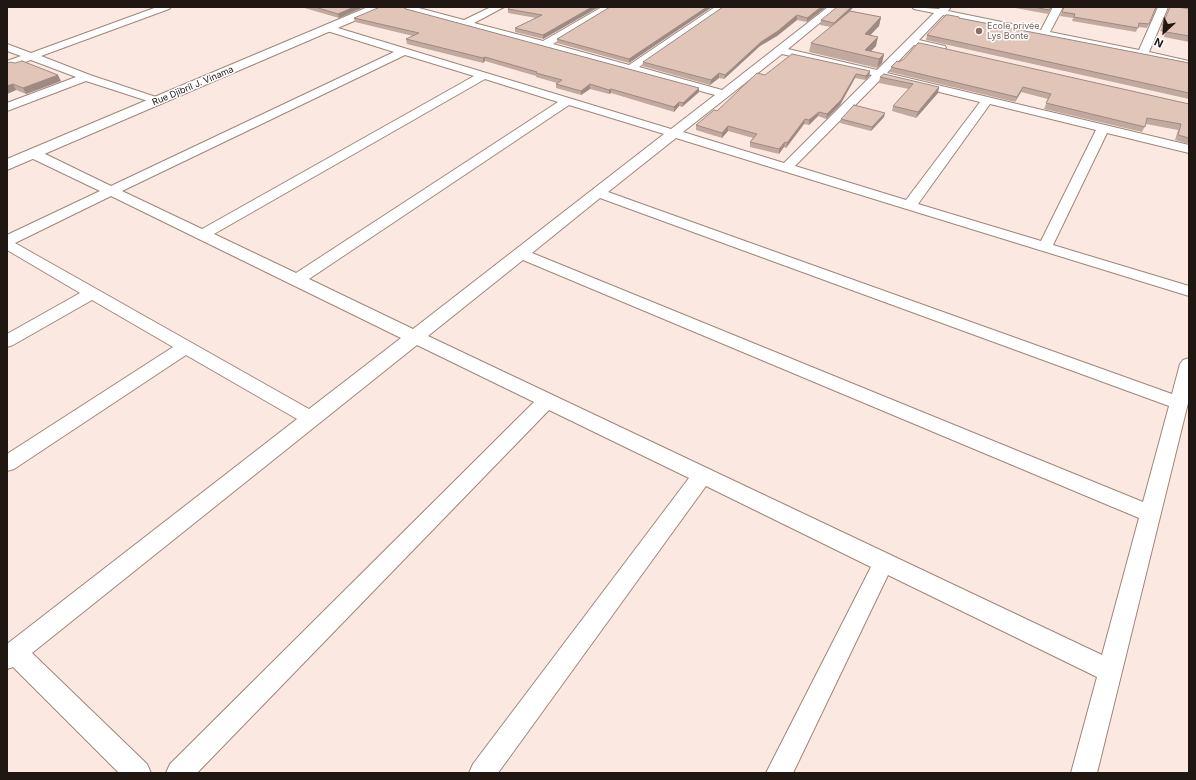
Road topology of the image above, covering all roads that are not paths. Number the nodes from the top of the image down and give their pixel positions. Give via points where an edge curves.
1 (166, 7) edge
2 (378, 7) edge
3 (404, 7) edge
4 (499, 7) edge
5 (609, 7) edge
6 (721, 7) edge
7 (834, 7) edge
8 (917, 7) edge
9 (1058, 7) edge
10 (1163, 7) edge
11 (1180, 7) edge
12 (1189, 9) edge
13 (944, 10) edge
14 (466, 23) junction
15 (328, 28) junction
16 (1044, 33) junction
17 (912, 42) junction
18 (544, 45) junction
19 (7, 47) edge
20 (780, 50) junction
21 (404, 51) junction
22 (951, 51) edge
23 (1143, 54) junction
24 (33, 56) junction
25 (1189, 64) edge
26 (7, 65) edge
27 (630, 69) junction
28 (880, 74) junction
29 (483, 76) junction
30 (86, 77) junction
31 (724, 94) junction
32 (987, 100) junction
33 (158, 101) junction
34 (568, 101) junction
35 (7, 107) edge
36 (1103, 128) junction
37 (673, 134) junction
38 (1189, 149) edge
39 (34, 154) junction
40 (7, 166) edge
41 (786, 168) junction
42 (110, 191) junction
43 (598, 193) junction
44 (909, 206) junction
45 (202, 235) junction
46 (7, 241) edge
47 (7, 244) edge
48 (1045, 248) junction
49 (521, 254) junction
50 (297, 280) junction
51 (1189, 291) edge
52 (92, 293) junction
53 (415, 337) junction
54 (7, 340) edge
55 (186, 347) junction
56 (1189, 364) edge
57 (547, 400) junction
58 (1179, 403) junction
59 (311, 419) junction
60 (7, 464) edge
61 (703, 475) junction
62 (1151, 514) junction
63 (884, 562) junction
64 (11, 655) edge
65 (1110, 671) junction
66 (138, 773) edge
67 (179, 773) edge
68 (482, 773) edge
69 (779, 773) edge
70 (1084, 773) edge

1 - 24 street
2 - 15 street, Rue Djibril J. Vinama
3 - 14 street
4 - 14 street
5 - 18 street
6 - 27 street
7 - 20 street
8 - 13 street
9 - 16 street
10 - 23 street
11 - 12 street
13 - 16 street
13 - 17 street
14 - 18 street
15 - 21 street
15 - 33 street, Rue Djibril J. Vinama
16 - 23 street
17 - 22 street
17 - 28 street
18 - 27 street
19 - 24 street
20 - 28 street
20 - 31 street
21 - 29 street
21 - 42 street
23 - 25 street
24 - 26 street
24 - 30 street
27 - 31 street
28 - 32 street
28 - 41 street
29 - 34 street
29 - 45 street
30 - 33 street
30 - 35 street
31 - 37 street
32 - 36 street
32 - 44 street
33 - 39 street, Rue Djibril J. Vinama
34 - 37 street
34 - 50 street
36 - 38 street
36 - 48 street
37 - 41 street
37 - 43 street
39 - 40 street, Rue Djibril J. Vinama
39 - 42 street
41 - 44 street
42 - 45 street
42 - 46 street
43 - 49 street
43 - 58 street
44 - 48 street
45 - 50 street
47 - 52 street
48 - 51 street
49 - 53 street
49 - 62 street
50 - 53 street
52 - 54 street
52 - 55 street
53 - 57 street
53 - 59 street
55 - 59 street
55 - 60 street
56 - 58 street
57 - 61 street
57 - 67 street
58 - 62 street
59 - 64 street
61 - 63 street
61 - 68 street
62 - 65 street
63 - 65 street
63 - 69 street
64 - 66 street
65 - 70 street

